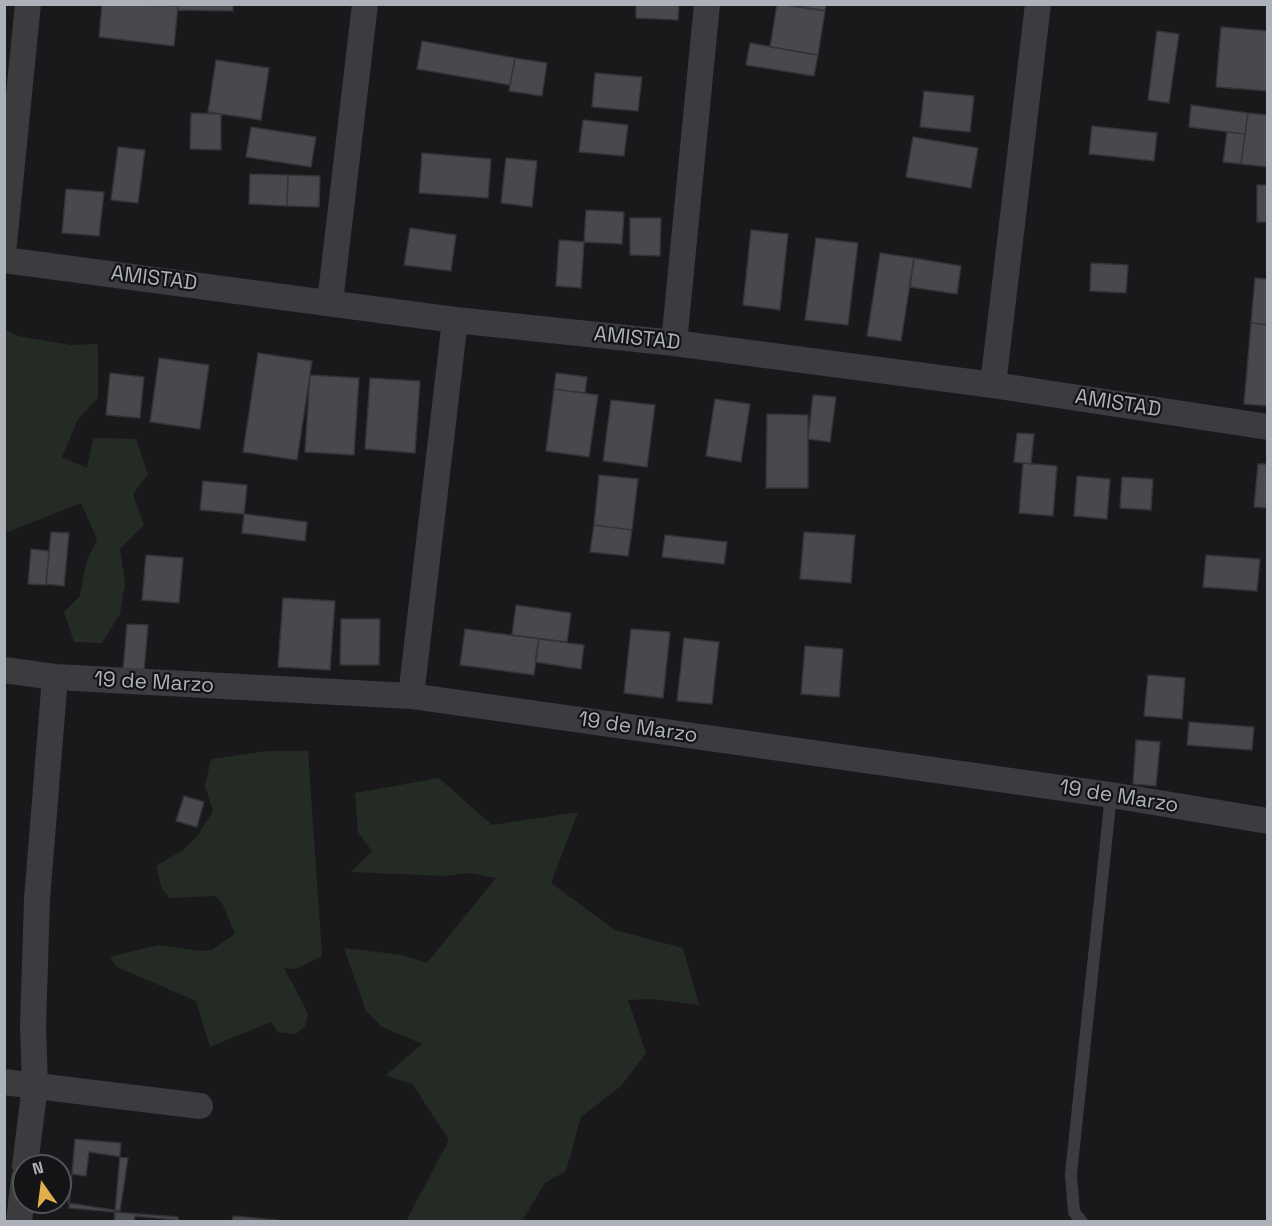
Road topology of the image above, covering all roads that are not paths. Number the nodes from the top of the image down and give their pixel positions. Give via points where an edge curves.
1 (28, 4) edge
2 (365, 4) edge
3 (707, 4) edge
4 (1038, 4) edge
5 (4, 244) edge
6 (4, 260) edge
7 (330, 302) junction
8 (454, 320) junction
9 (674, 343) junction
10 (993, 385) junction
11 (1268, 427) edge
12 (4, 670) edge
13 (55, 677) junction
14 (411, 696) junction
15 (1111, 795) junction
16 (1268, 820) edge
17 (4, 1082) edge
18 (35, 1085) junction
19 (200, 1106) dead end
20 (26, 1154) edge
21 (1082, 1221) edge

1 - 5 street
2 - 7 street
3 - 9 street
4 - 10 street
6 - 7 street, AMISTAD
7 - 8 street, AMISTAD
8 - 9 street, AMISTAD
8 - 14 street
9 - 10 street, AMISTAD
10 - 11 street, AMISTAD
12 - 13 street, 19 de Marzo
13 - 14 street, 19 de Marzo
13 - 18 street via 37,899
14 - 15 street, 19 de Marzo
15 - 16 street, 19 de Marzo
15 - 21 lane via 1071,1174 1074,1212
17 - 18 street
18 - 19 street
18 - 20 street

